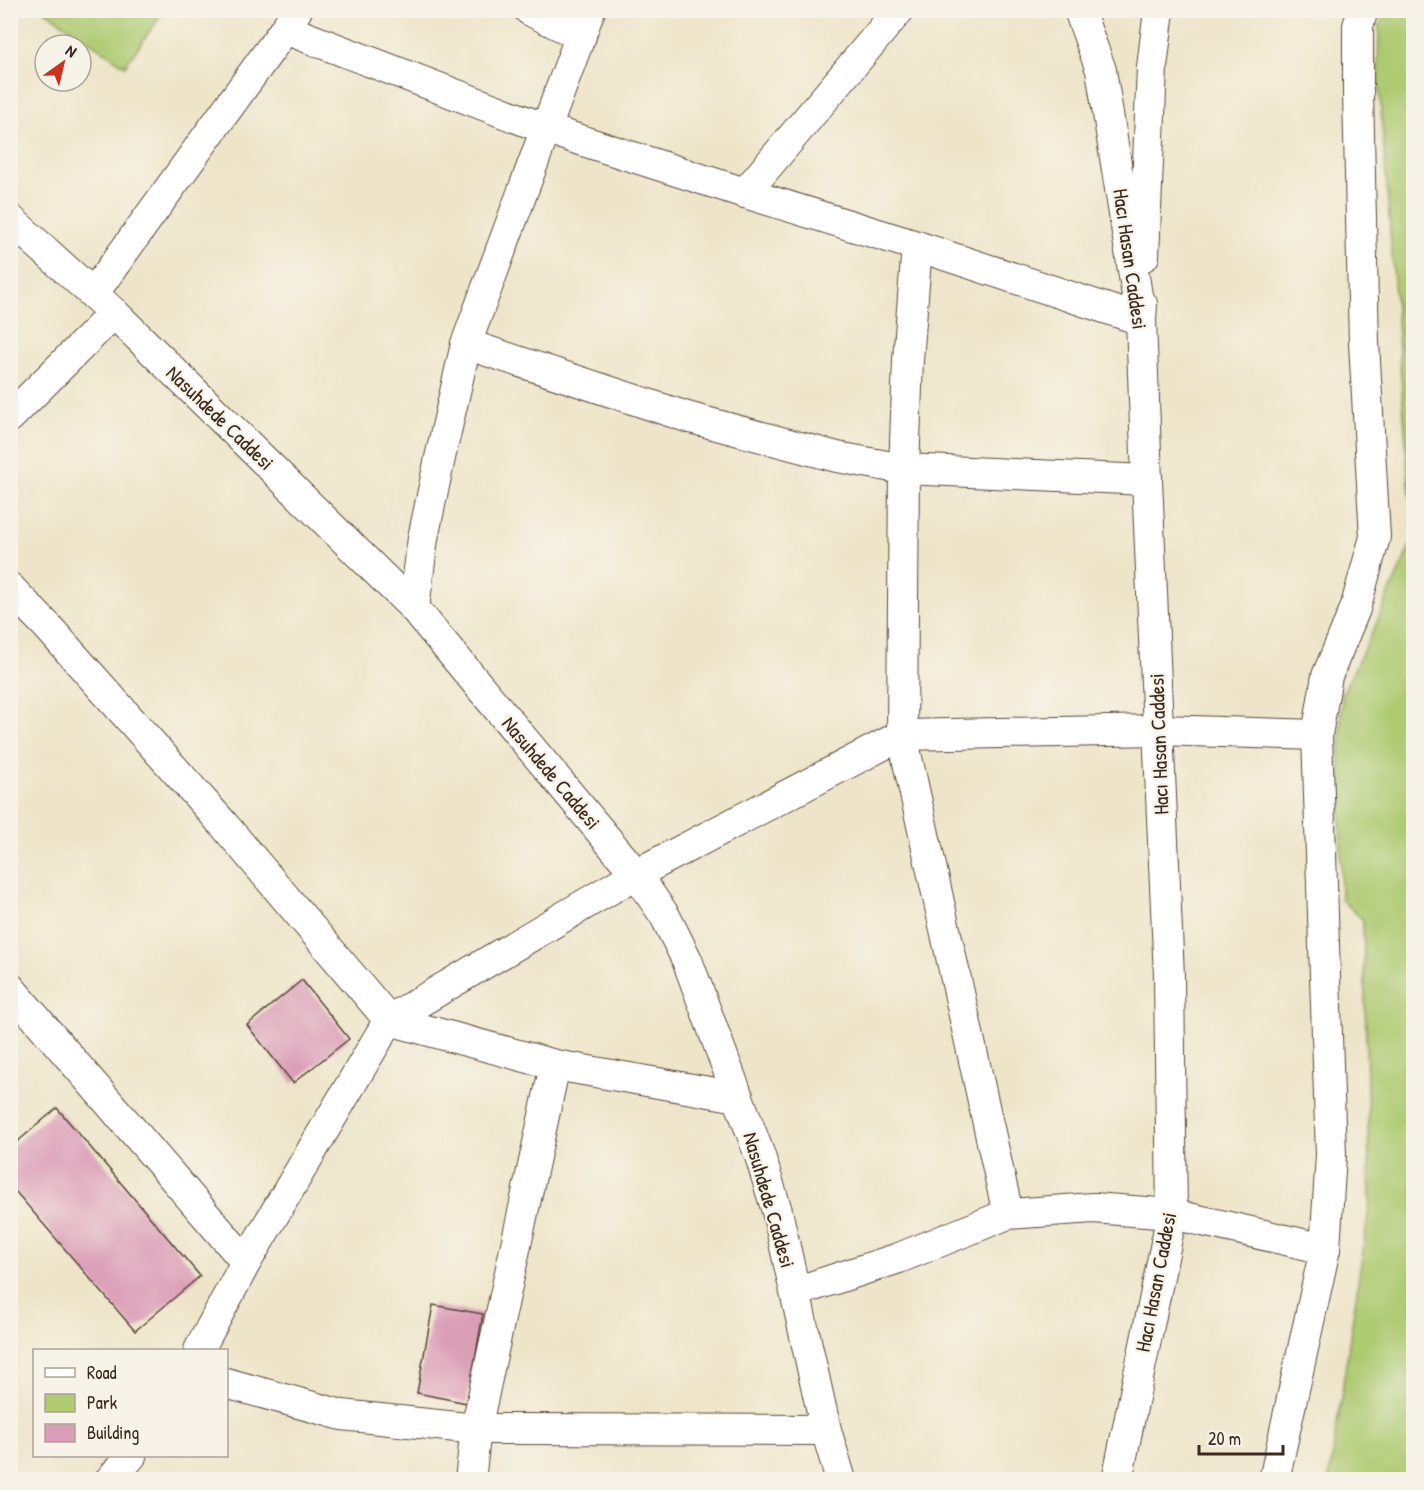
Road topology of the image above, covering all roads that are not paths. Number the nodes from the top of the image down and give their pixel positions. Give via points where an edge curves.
1 (529, 10) edge
2 (899, 10) edge
3 (1079, 10) edge
4 (1159, 10) edge
5 (1363, 10) edge
6 (291, 20) edge
7 (586, 23) edge
8 (546, 129) junction
9 (745, 193) junction
10 (10, 219) edge
11 (917, 246) junction
12 (104, 304) junction
13 (1142, 320) junction
14 (466, 344) junction
15 (10, 417) edge
16 (904, 469) junction
17 (1147, 480) junction
18 (10, 588) edge
19 (414, 608) junction
20 (1158, 730) junction
21 (902, 735) junction
22 (1317, 735) junction
23 (636, 874) junction
24 (10, 988) edge
25 (389, 1020) junction
26 (555, 1065) junction
27 (738, 1097) junction
28 (1008, 1214) junction
29 (1172, 1214) junction
30 (1325, 1249) junction
31 (246, 1262) junction
32 (795, 1292) junction
33 (200, 1349) edge
34 (228, 1384) edge
35 (476, 1429) junction
36 (826, 1430) junction
37 (129, 1457) edge
38 (110, 1479) edge
39 (470, 1479) edge
40 (841, 1479) edge
41 (1117, 1479) edge
42 (1274, 1479) edge

1 - 7 street
2 - 9 street
3 - 13 street, Hacı Hasan Caddesi via 1101,70
4 - 13 street via 1152,67
5 - 22 street via 1358,26 1359,163 1375,537 1355,609 1327,676
6 - 8 street
6 - 12 street
7 - 8 street
8 - 9 street
8 - 14 street
9 - 11 street
10 - 12 street, Nasuhdede Caddesi
11 - 13 street
11 - 16 street
12 - 15 street
12 - 19 street, Nasuhdede Caddesi
13 - 17 street, Hacı Hasan Caddesi
14 - 16 street via 687,417 837,457
14 - 19 street via 423,538
16 - 17 street
16 - 21 street
17 - 20 street, Hacı Hasan Caddesi
18 - 25 street via 224,825
19 - 23 street, Nasuhdede Caddesi
20 - 21 street
20 - 22 street
20 - 29 street, Hacı Hasan Caddesi via 1169,976
21 - 23 street
21 - 28 street
22 - 30 street via 1331,1155
23 - 25 street
23 - 27 street, Nasuhdede Caddesi via 665,916 687,960
24 - 31 street
25 - 26 street
25 - 31 street
26 - 27 street
26 - 35 street
27 - 32 street, Nasuhdede Caddesi via 777,1211
28 - 29 street via 1093,1208
28 - 32 street via 899,1258
29 - 30 street
29 - 41 street, Hacı Hasan Caddesi
30 - 42 street
31 - 33 street
32 - 36 street, Nasuhdede Caddesi
34 - 35 street via 342,1415
35 - 36 street
35 - 39 street
36 - 40 street, Nasuhdede Caddesi
37 - 38 street

